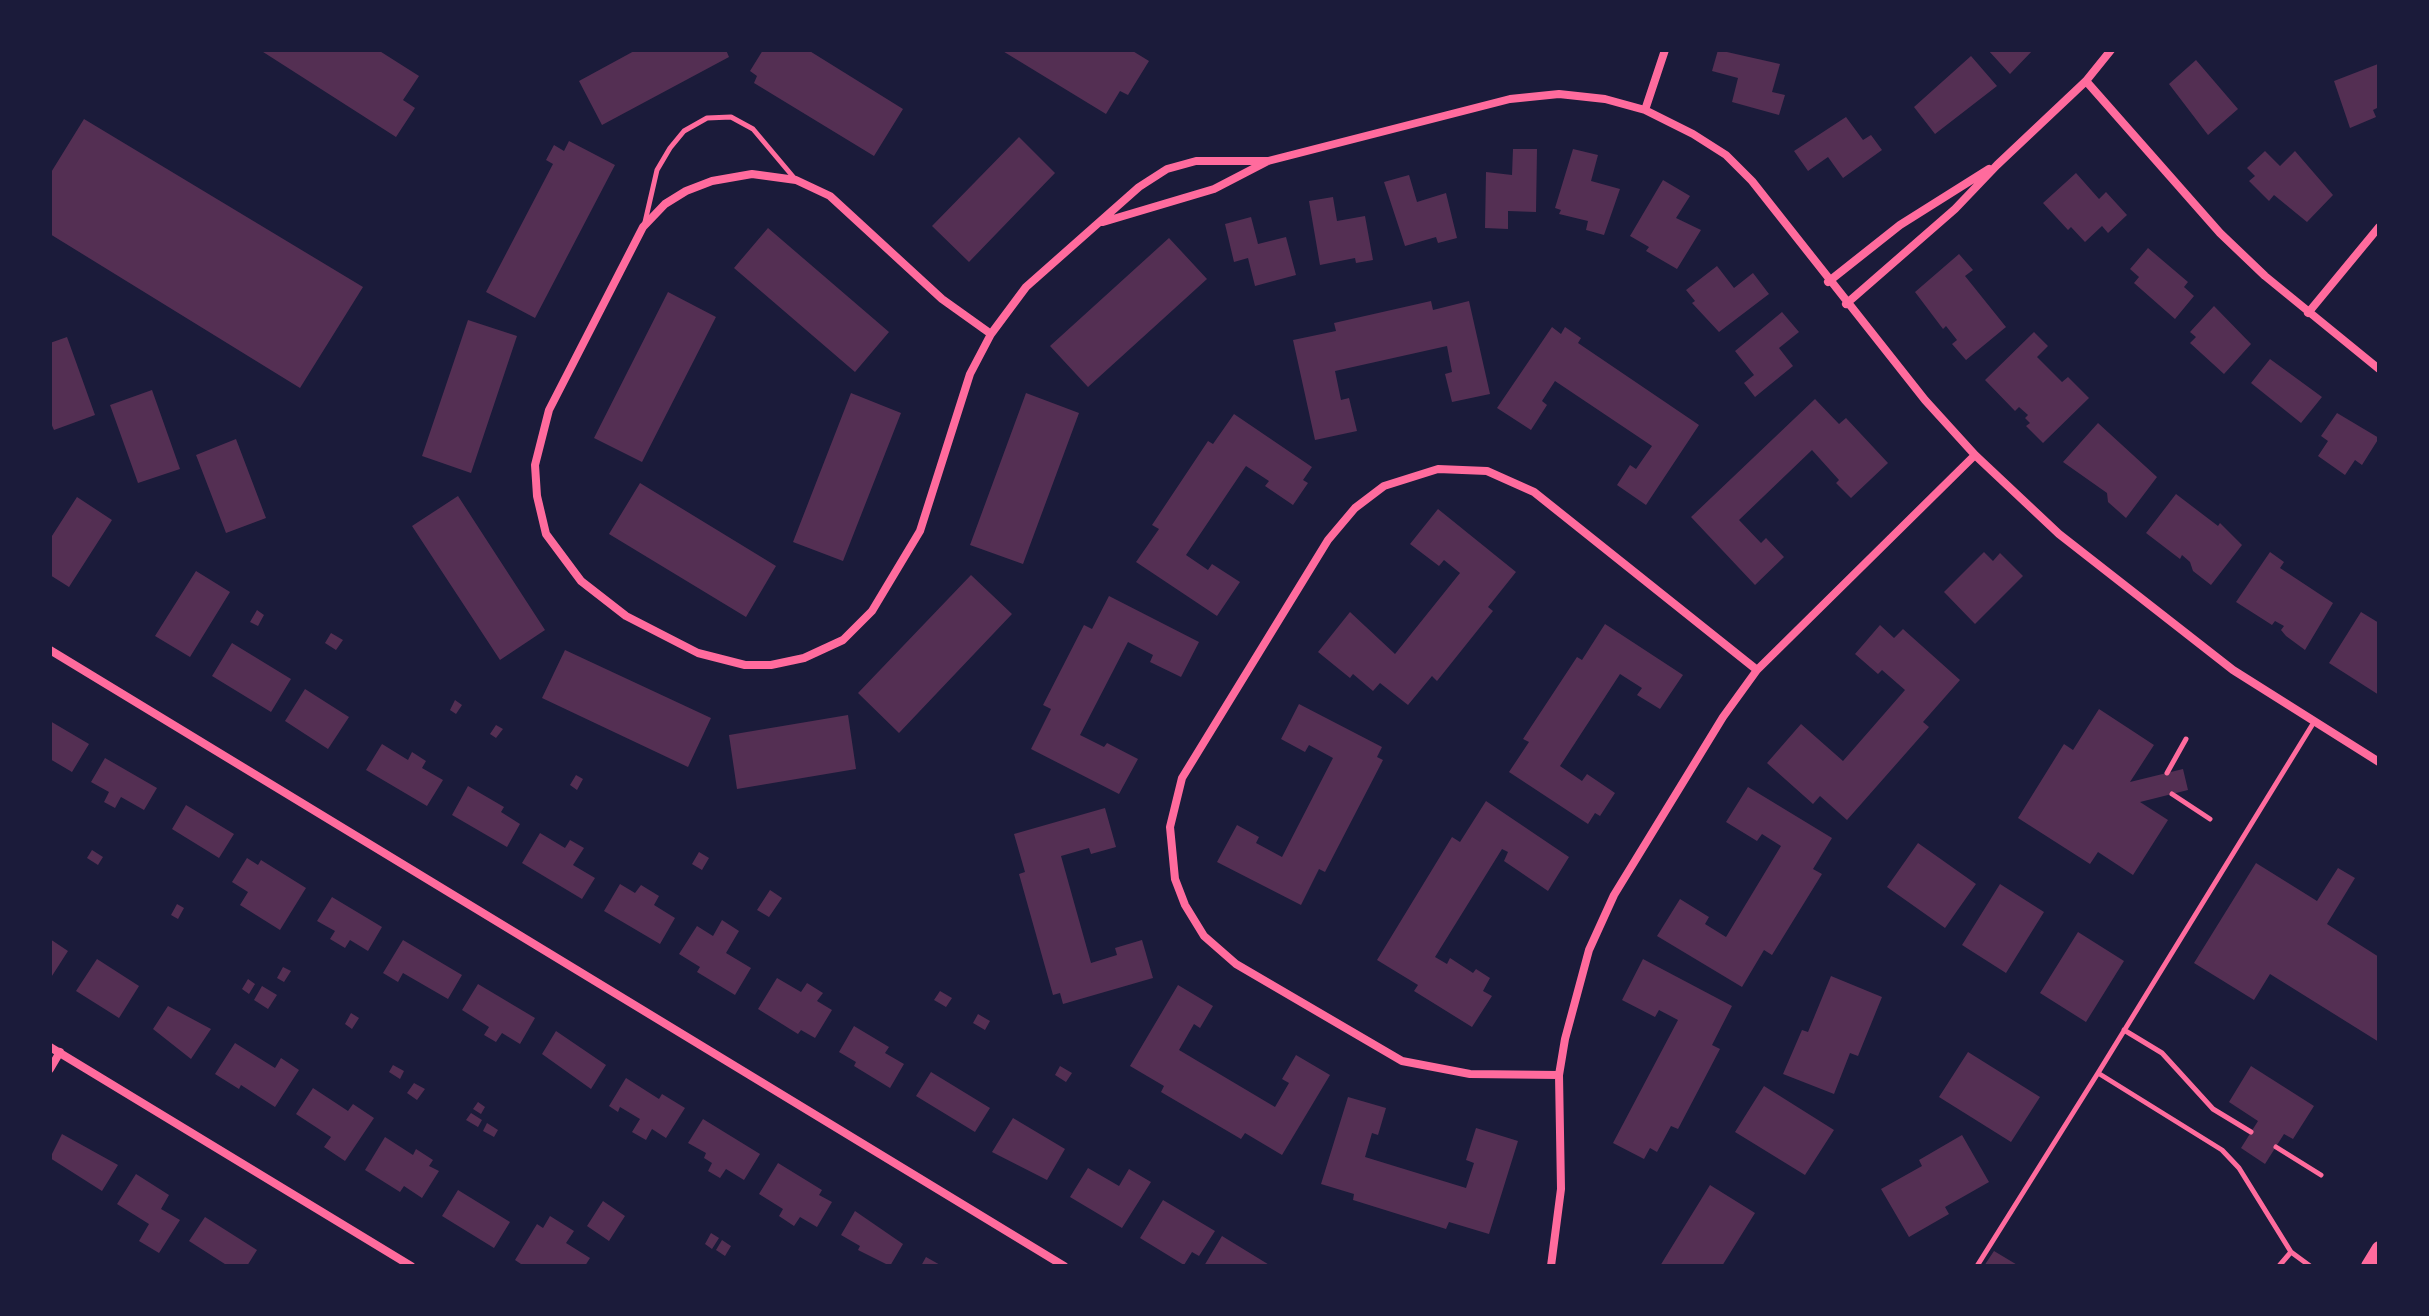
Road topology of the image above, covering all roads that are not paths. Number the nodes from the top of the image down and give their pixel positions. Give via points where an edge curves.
1 (1665, 50) edge
2 (2111, 50) edge
3 (2086, 81) junction
4 (1645, 110) junction
5 (1268, 161) junction
6 (1997, 165) junction
7 (796, 180) junction
8 (1101, 222) junction
9 (643, 227) junction
10 (2379, 227) edge
11 (1828, 282) junction
12 (1846, 304) junction
13 (2308, 313) junction
14 (991, 334) junction
15 (2379, 369) edge
16 (1975, 455) junction
17 (50, 650) edge
18 (1757, 670) junction
19 (2314, 722) junction
20 (2186, 739) dead end
21 (2379, 762) edge
22 (2167, 773) dead end
23 (2172, 794) dead end
24 (2210, 819) dead end
25 (2124, 1030) junction
26 (50, 1047) edge
27 (60, 1052) junction
28 (50, 1069) edge
29 (2098, 1073) junction
30 (1559, 1075) junction
31 (2251, 1132) dead end
32 (2276, 1147) dead end
33 (2321, 1175) dead end
34 (2379, 1248) edge
35 (2291, 1252) junction
36 (411, 1266) edge
37 (1064, 1266) edge
38 (1551, 1266) edge
39 (1977, 1266) edge
40 (2279, 1266) edge
41 (2310, 1266) edge
42 (2368, 1266) edge

1 - 4 street
2 - 3 street
3 - 6 street
3 - 13 street via 2220,233
4 - 5 street via 1559,94 1510,99
4 - 11 street via 1726,155
5 - 8 street via 1214,189
5 - 8 street via 1196,161 1167,169
6 - 11 street via 1900,225
6 - 12 street
7 - 9 street via 752,174 712,181 665,204
7 - 9 lane via 753,129 731,117 707,118 684,131 657,170
7 - 14 street via 830,196 942,299
8 - 14 street via 1026,287
9 - 14 street via 549,410 535,465 537,496 546,534 581,581 626,616 698,653 745,665 804,658 843,640 872,611 920,531 956,410
10 - 13 street
11 - 12 street
12 - 16 street
13 - 15 street
16 - 18 street
16 - 19 street via 2059,534 2149,607
17 - 37 street
18 - 30 street via 1614,895 1589,950
18 - 30 street via 1534,492 1487,471 1438,469 1384,486 1355,508 1328,540 1182,778 1170,827 1175,879 1204,936 1236,964 1402,1061 1470,1074
19 - 21 street
19 - 25 lane
20 - 22 lane
23 - 24 lane
25 - 29 lane
25 - 31 lane via 2162,1053 2213,1109
26 - 27 street
27 - 28 street
27 - 36 street
29 - 35 lane via 2222,1150
29 - 39 lane
30 - 38 street via 1561,1189
32 - 33 lane
34 - 42 main road
35 - 40 lane
35 - 41 lane

